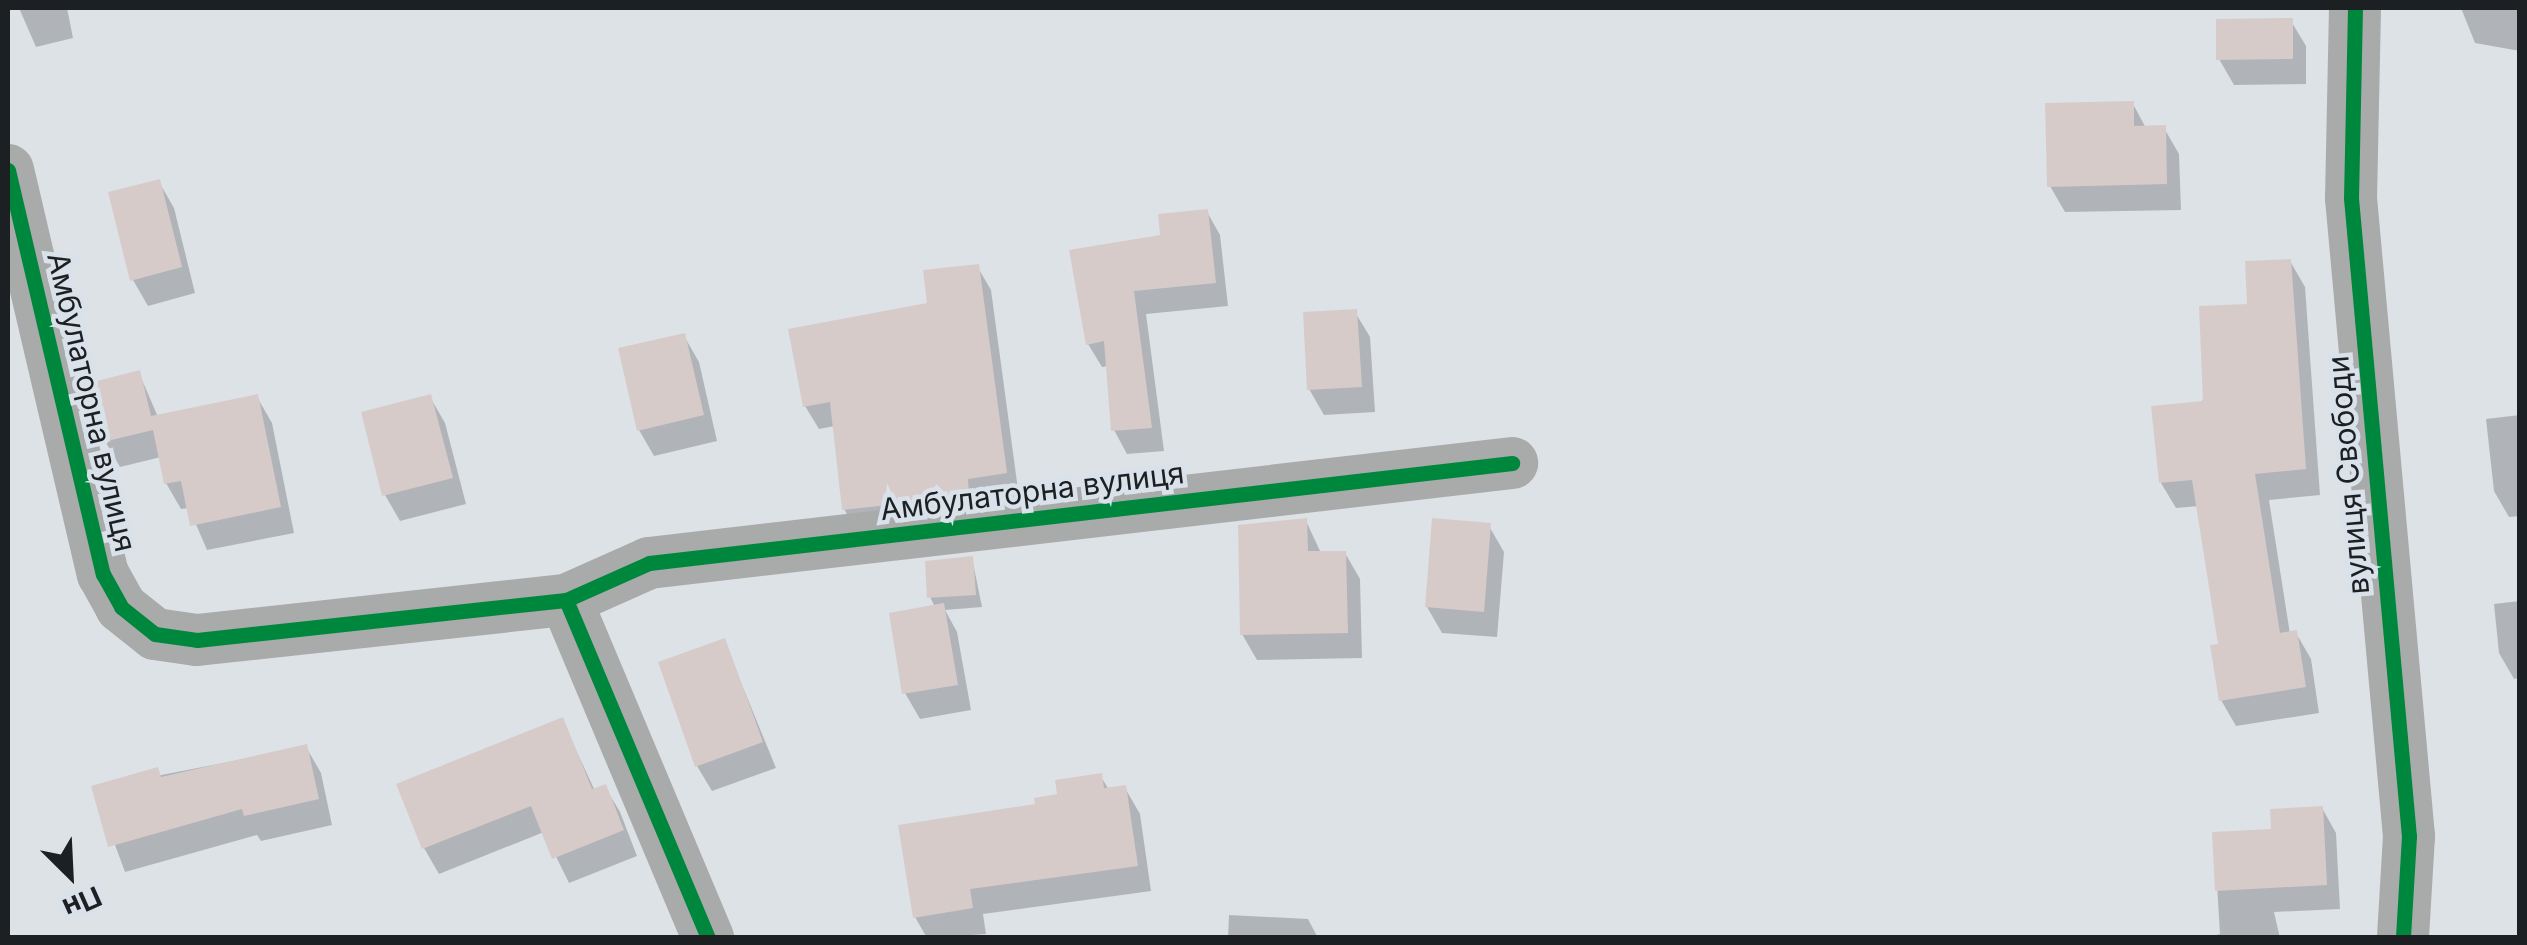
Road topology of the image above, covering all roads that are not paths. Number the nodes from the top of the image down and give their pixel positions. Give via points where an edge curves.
1 (2355, 8) edge
2 (8, 170) edge
3 (15, 224) edge
4 (1512, 463) dead end
5 (566, 600) junction
6 (708, 938) edge
7 (2402, 938) edge

1 - 7 street, вулиця Свободи via 2351,198 2409,836
2 - 3 street, Амбулаторна вулиця
3 - 5 street, Амбулаторна вулиця via 103,574 121,607 155,634 197,640
4 - 5 street, Амбулаторна вулиця via 649,563
5 - 6 street

